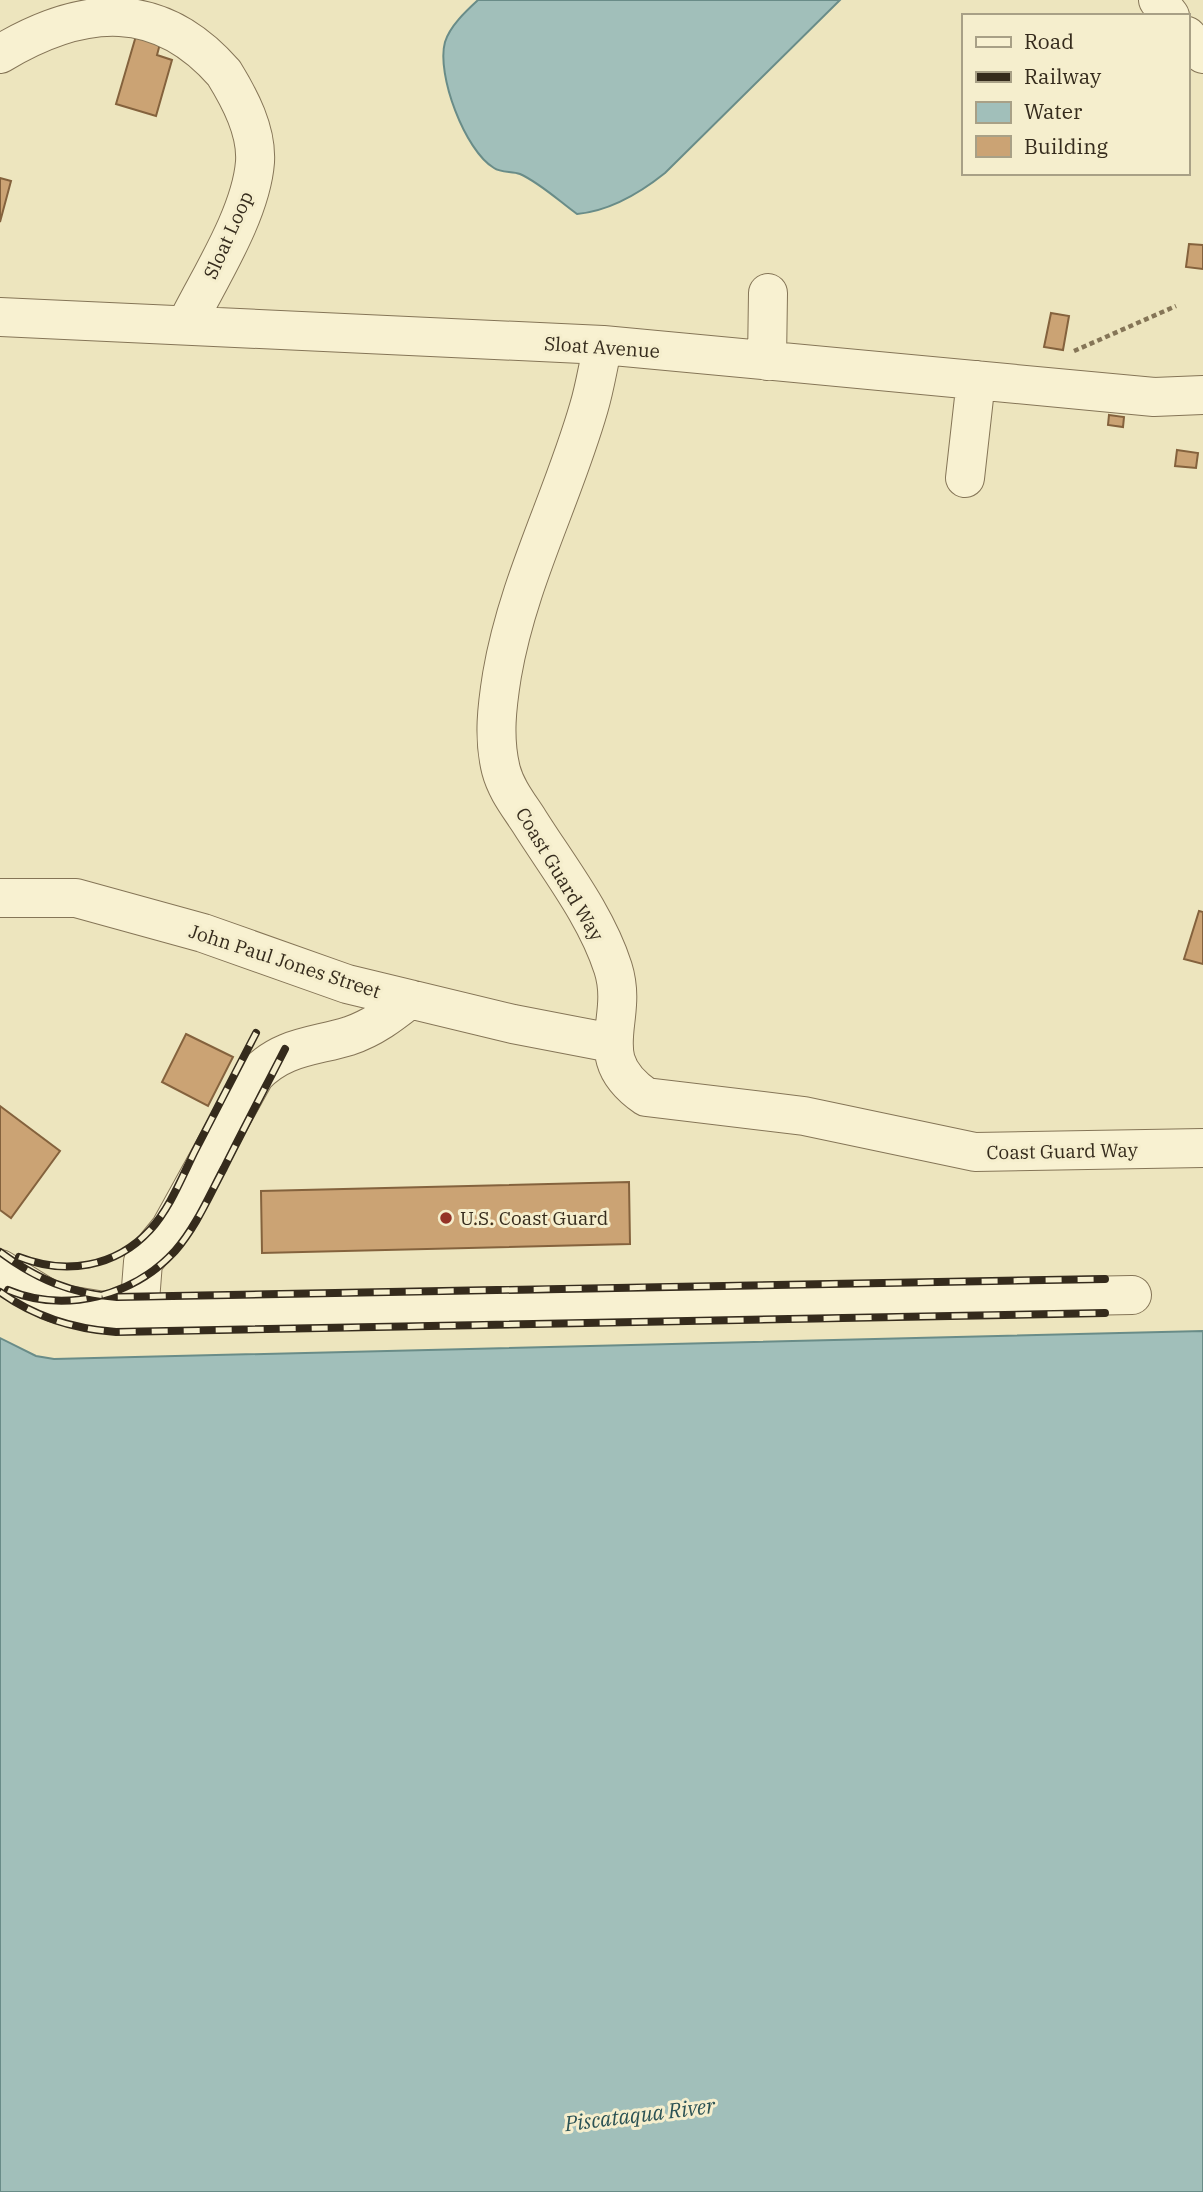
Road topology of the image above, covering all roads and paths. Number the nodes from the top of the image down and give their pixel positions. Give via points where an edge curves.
1 (1189, 38) edge
2 (0, 54) edge
3 (1203, 54) edge
4 (768, 293) dead end
5 (1175, 306) dead end
6 (0, 317) edge
7 (187, 323) junction
8 (603, 345) junction
9 (1063, 356) dead end
10 (767, 361) junction
11 (976, 380) junction
12 (1203, 395) edge
13 (965, 478) dead end
14 (0, 898) edge
15 (410, 999) junction
16 (611, 1043) junction
17 (1203, 1148) edge
18 (0, 1269) edge
19 (1132, 1295) dead end
20 (139, 1314) junction

1 - 3 street
2 - 7 street, Sloat Loop via 96,9 134,6 178,24 219,66 248,122 255,148 254,170 224,250
4 - 10 street
5 - 9 path
6 - 7 street, Sloat Avenue
7 - 8 street, Sloat Avenue
8 - 10 street, Sloat Avenue
8 - 16 street, Coast Guard Way via 589,407 517,607 496,723 499,761 510,792 595,928 613,969 618,1007
10 - 11 street, Sloat Avenue
11 - 12 street, Sloat Avenue via 1154,397
11 - 13 street
14 - 15 street, John Paul Jones Street via 76,898 203,933 347,984
15 - 16 street, John Paul Jones Street
15 - 20 street via 376,1025 292,1050 270,1060 256,1075 170,1229 143,1262
16 - 17 street, Coast Guard Way via 627,1084 646,1097 804,1116 975,1152
18 - 20 street via 55,1303
19 - 20 street

